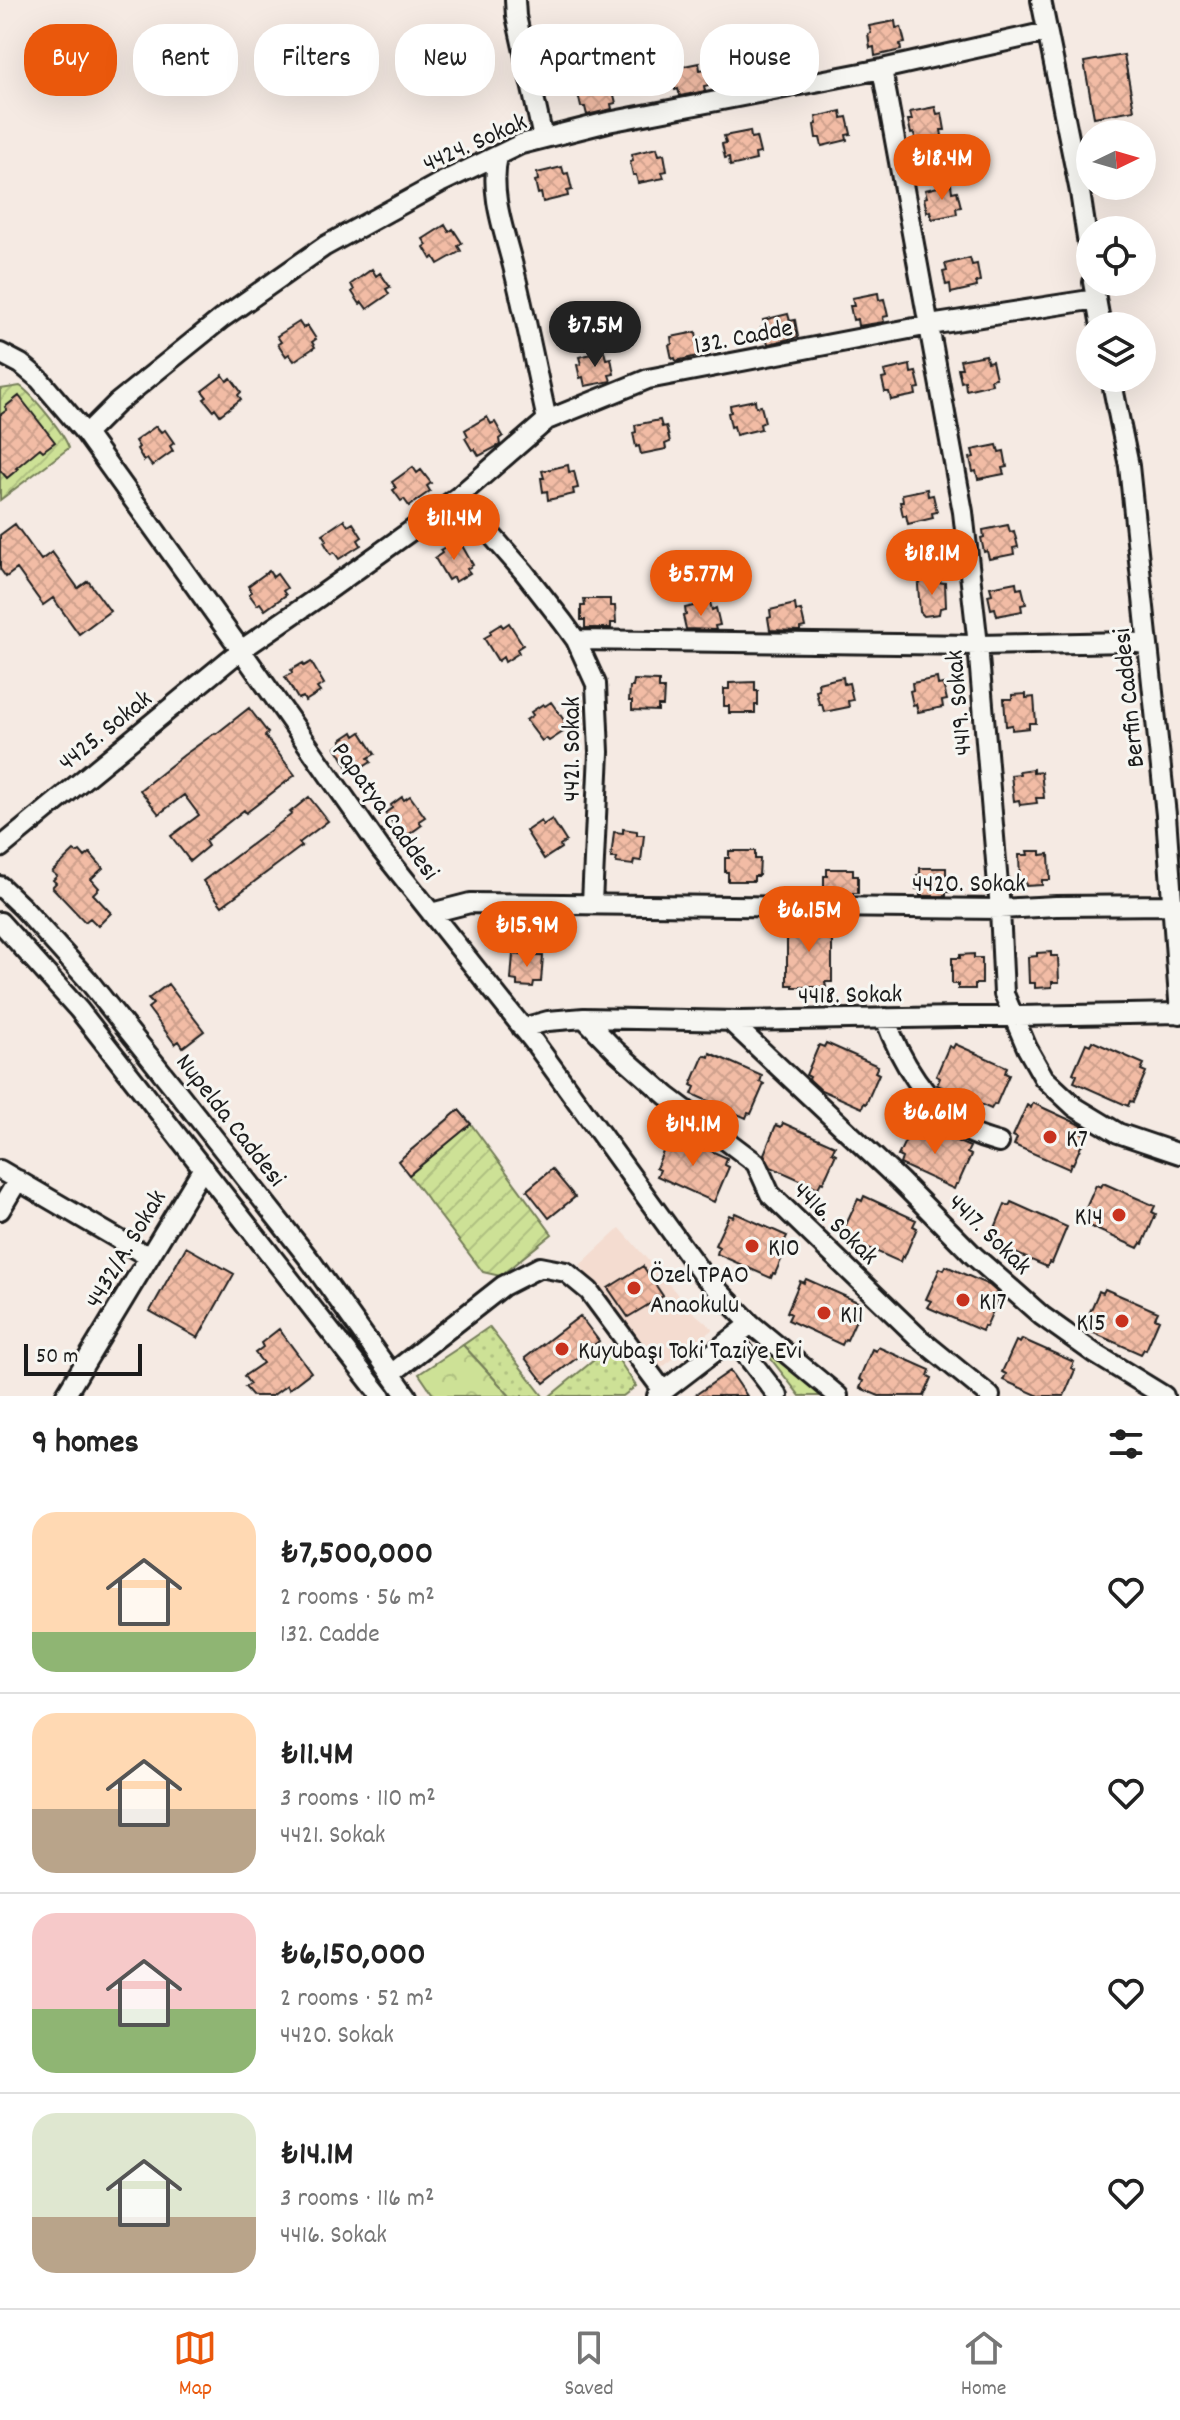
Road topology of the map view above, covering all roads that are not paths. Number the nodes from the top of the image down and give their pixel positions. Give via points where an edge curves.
1 (515, 0) edge
2 (1041, 0) edge
3 (1047, 32) junction
4 (882, 69) junction
5 (543, 138) junction
6 (498, 156) junction
7 (1084, 216) edge
8 (1076, 294) edge
9 (930, 325) junction
10 (0, 353) edge
11 (1114, 392) edge
12 (547, 420) junction
13 (86, 434) junction
14 (458, 497) junction
15 (576, 640) junction
16 (1147, 644) junction
17 (978, 645) junction
18 (241, 650) junction
19 (0, 848) edge
20 (0, 886) edge
21 (592, 903) junction
22 (1172, 905) junction
23 (1000, 909) junction
24 (431, 913) junction
25 (0, 922) edge
26 (1180, 1013) edge
27 (1014, 1016) junction
28 (584, 1018) junction
29 (885, 1018) junction
30 (730, 1021) junction
31 (522, 1028) junction
32 (999, 1143) dead end
33 (1180, 1154) edge
34 (203, 1168) junction
35 (0, 1170) edge
36 (18, 1180) junction
37 (0, 1210) edge
38 (149, 1257) junction
39 (751, 1324) junction
40 (733, 1338) junction
41 (391, 1374) junction
42 (661, 1394) edge
43 (65, 1396) edge
44 (381, 1396) edge
45 (407, 1396) edge
46 (778, 1396) edge
47 (838, 1396) edge
48 (990, 1396) edge
49 (1164, 1396) edge

1 - 5 street
2 - 3 street
3 - 4 street, 4424. Sokak
3 - 7 street
4 - 5 street, 4424. Sokak
4 - 9 street, 4419. Sokak
5 - 6 street, 4424. Sokak
6 - 12 street via 497,208
6 - 13 street, 4424. Sokak via 325,246 221,319
8 - 9 street, 132. Cadde
9 - 12 street, 132. Cadde via 648,379
9 - 17 street, 4419. Sokak via 963,512
10 - 13 street, Papatya Caddesi via 39,379
11 - 16 street, Berfin Caddesi via 1129,466
12 - 14 street, 132. Cadde
13 - 18 street, Papatya Caddesi
14 - 15 street, 4421. Sokak
14 - 18 street, 132. Cadde
15 - 17 street
15 - 21 street, 4421. Sokak via 596,684 599,752
16 - 17 street
16 - 22 street, Berfin Caddesi
17 - 23 street, 4419. Sokak
18 - 19 street, 4425. Sokak
18 - 24 street, Papatya Caddesi
20 - 41 street, Nupelda Caddesi via 87,979 176,1090 310,1260
21 - 23 street, 4420. Sokak
21 - 24 street, 4420. Sokak via 470,903
22 - 23 street, 4420. Sokak
22 - 26 street, Berfin Caddesi
23 - 27 street, 4419. Sokak via 1004,994
24 - 31 street, Papatya Caddesi
25 - 34 street, Nupelda Caddesi via 79,1010
26 - 27 street, 4418. Sokak
27 - 29 street, 4418. Sokak
27 - 33 street, 4419. Sokak via 1044,1078 1075,1107 1118,1133
28 - 30 street, 4418. Sokak
28 - 31 street, 4418. Sokak
28 - 48 street, 4416. Sokak via 667,1096 756,1163 770,1194 920,1339
29 - 30 street, 4418. Sokak
29 - 32 street via 892,1039 931,1101 966,1131
30 - 49 street, 4417. Sokak via 1042,1316
31 - 39 street, Papatya Caddesi via 702,1274
34 - 38 street, 4432/A. Sokak
34 - 44 street, Nupelda Caddesi
35 - 36 street
36 - 37 street
36 - 38 street
38 - 43 street, 4432/A. Sokak
39 - 40 street
39 - 47 street, Papatya Caddesi
40 - 42 street
40 - 46 street
41 - 42 street via 503,1286 540,1267 566,1272 589,1291
41 - 45 street, Nupelda Caddesi

